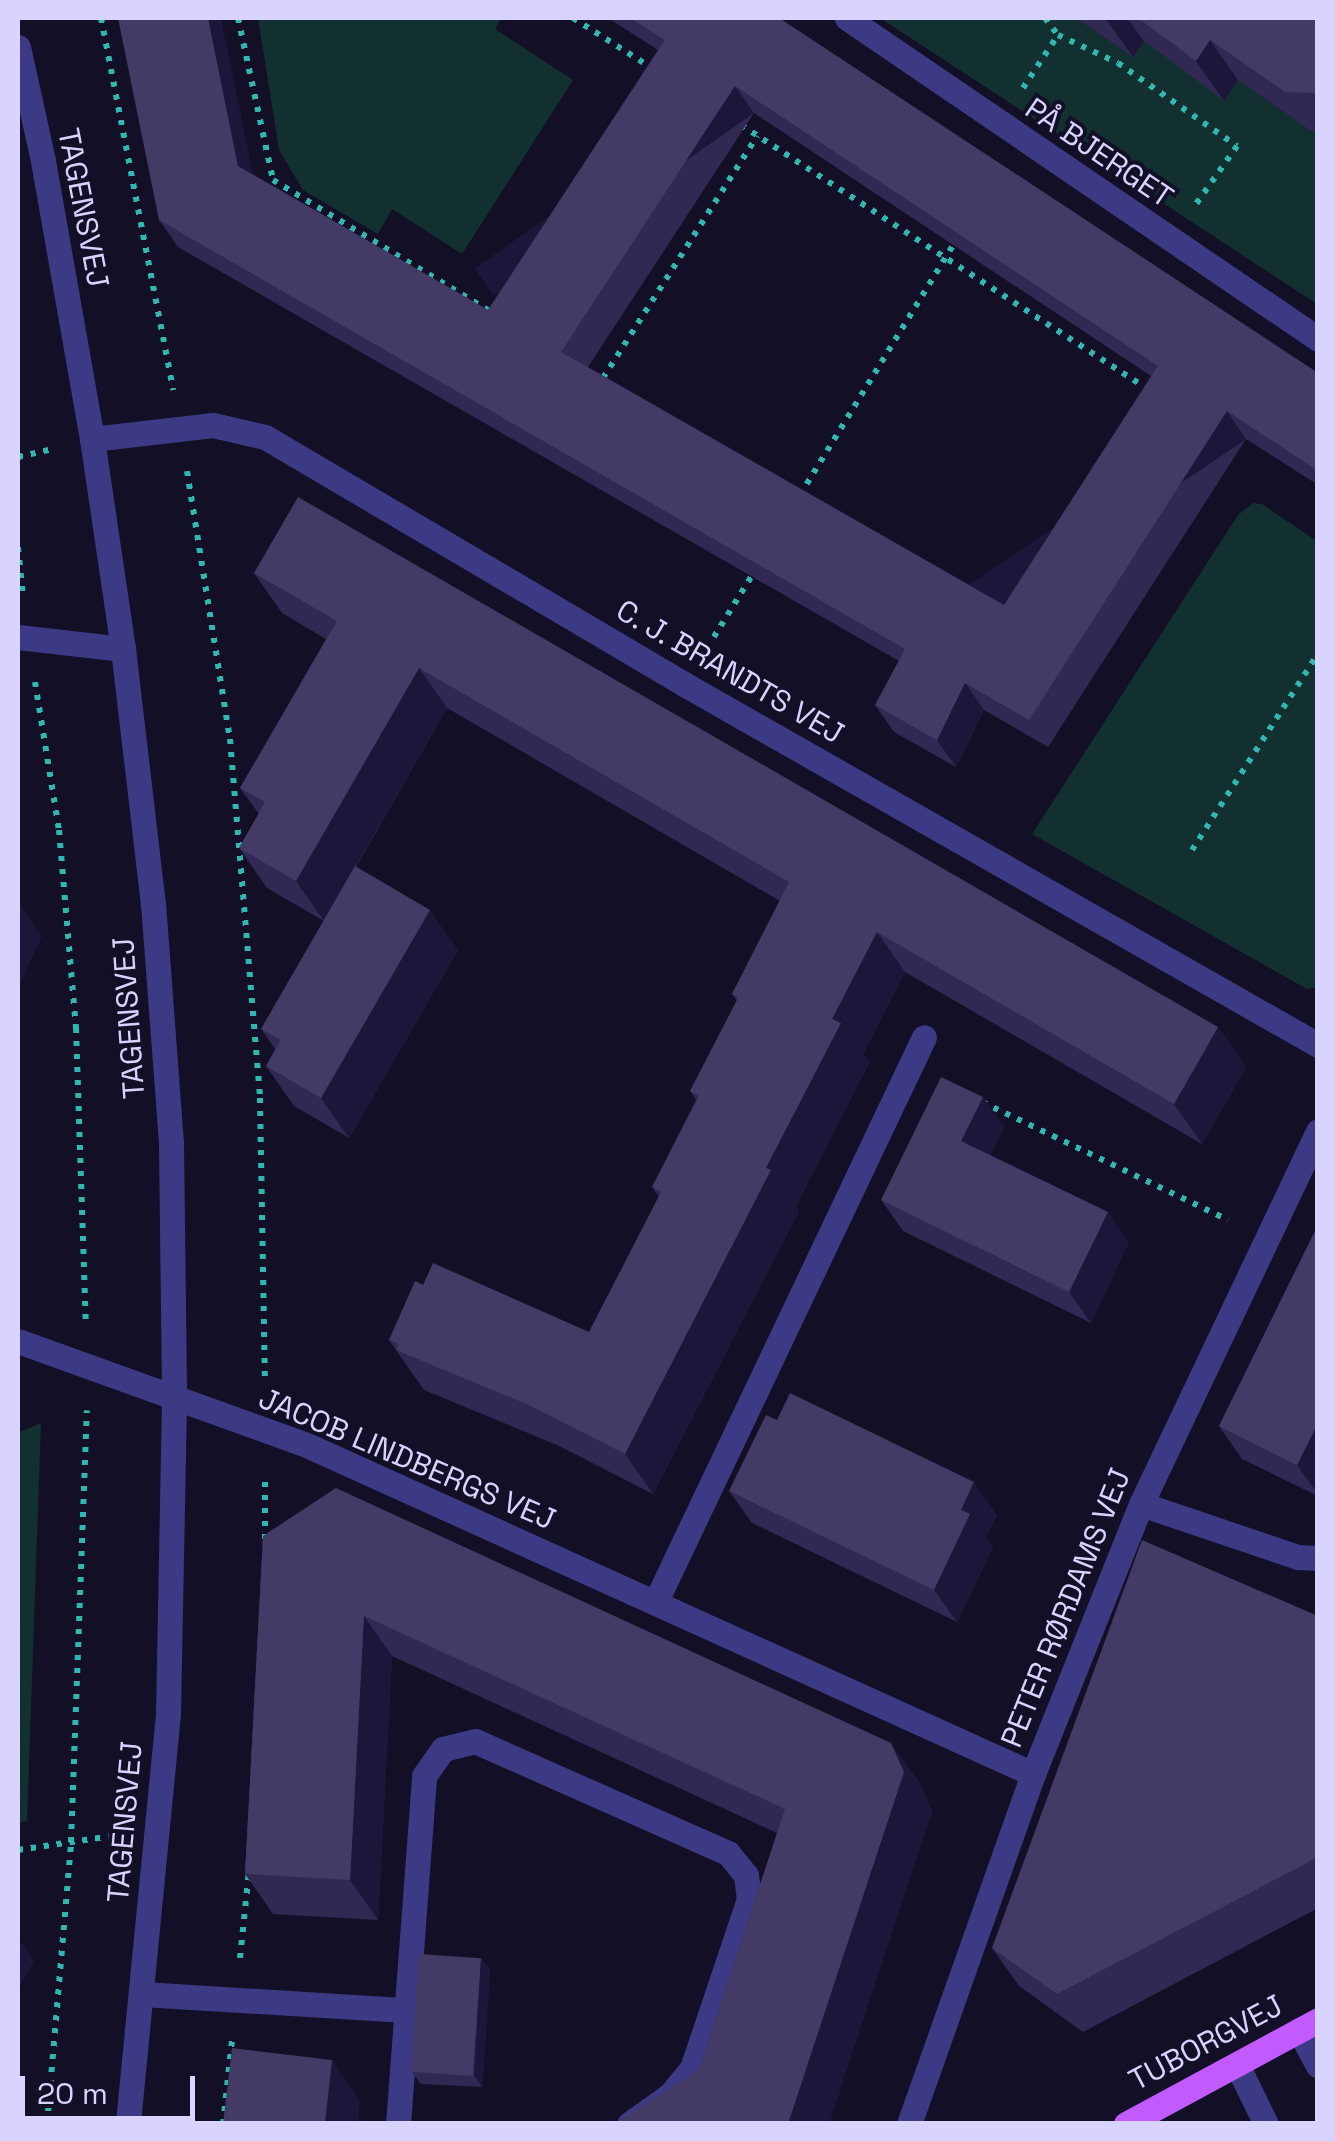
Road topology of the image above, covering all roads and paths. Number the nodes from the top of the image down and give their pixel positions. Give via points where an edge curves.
1 (102, 18) edge
2 (238, 18) edge
3 (573, 18) edge
4 (847, 18) edge
5 (1045, 18) edge
6 (1058, 35) junction
7 (18, 47) edge
8 (654, 70) junction
9 (668, 79) edge
10 (643, 86) edge
11 (728, 117) edge
12 (998, 124) junction
13 (757, 136) junction
14 (1171, 240) junction
15 (954, 244) edge
16 (946, 257) junction
17 (506, 298) edge
18 (1318, 338) edge
19 (588, 369) edge
20 (603, 378) junction
21 (620, 388) edge
22 (1140, 407) edge
23 (180, 428) junction
24 (92, 439) junction
25 (783, 486) edge
26 (797, 500) junction
27 (816, 506) edge
28 (751, 577) edge
29 (18, 638) edge
30 (123, 649) junction
31 (1318, 654) edge
32 (684, 684) junction
33 (1192, 850) dead end
34 (924, 1036) dead end
35 (1318, 1045) edge
36 (980, 1101) edge
37 (1318, 1131) edge
38 (1265, 1238) junction
39 (21, 1350) edge
40 (174, 1401) junction
41 (266, 1432) junction
42 (1141, 1504) junction
43 (264, 1545) edge
44 (1318, 1558) edge
45 (656, 1601) junction
46 (1033, 1774) junction
47 (158, 1830) junction
48 (18, 1850) edge
49 (249, 1866) edge
50 (142, 1994) junction
51 (236, 2000) junction
52 (406, 2010) junction
53 (1308, 2025) edge
54 (1237, 2065) junction
55 (1318, 2065) edge
56 (128, 2124) edge
57 (223, 2124) edge
58 (398, 2124) edge
59 (629, 2124) edge
60 (909, 2124) edge
61 (1126, 2124) edge
62 (1266, 2124) edge

1 - 23 path
2 - 17 path via 273,180 496,314
3 - 8 path
4 - 12 street, PÅ BJERGET
5 - 6 path
6 - 12 path
6 - 14 path via 1118,63 1238,146
7 - 24 street, TAGENSVEJ
8 - 9 path
8 - 10 path
11 - 13 path
12 - 14 street, PÅ BJERGET
13 - 16 path
13 - 20 path
14 - 18 street, PÅ BJERGET
15 - 16 path
16 - 22 path via 1150,391
16 - 26 path
19 - 20 path
20 - 21 path
23 - 24 street, C. J. BRANDTS VEJ
23 - 32 street, C. J. BRANDTS VEJ via 213,425 266,437
23 - 41 path via 233,779 260,1098
24 - 30 street, TAGENSVEJ
25 - 26 path
26 - 27 path
28 - 32 path
29 - 30 street
30 - 40 street, TAGENSVEJ via 153,904 170,1144
31 - 33 path
32 - 35 street, C. J. BRANDTS VEJ
34 - 45 street
36 - 38 path
37 - 38 street, PETER RØRDAMS VEJ
38 - 42 street, PETER RØRDAMS VEJ
39 - 40 street, JACOB LINDBERGS VEJ
40 - 41 street, JACOB LINDBERGS VEJ
40 - 47 street, TAGENSVEJ via 168,1714
41 - 43 path
41 - 45 street, JACOB LINDBERGS VEJ
42 - 44 street
42 - 46 street, PETER RØRDAMS VEJ
45 - 46 street, JACOB LINDBERGS VEJ
46 - 60 street, PETER RØRDAMS VEJ
47 - 48 path
47 - 50 street, TAGENSVEJ
49 - 51 path
50 - 51 street
50 - 56 street, TAGENSVEJ
51 - 52 street
51 - 57 path
52 - 58 street
52 - 59 street via 424,1776 443,1750 475,1741 728,1853 746,1875 750,1898 692,2068 670,2095
53 - 54 main road, TUBORGVEJ
53 - 55 street
54 - 61 main road, TUBORGVEJ
54 - 62 street

